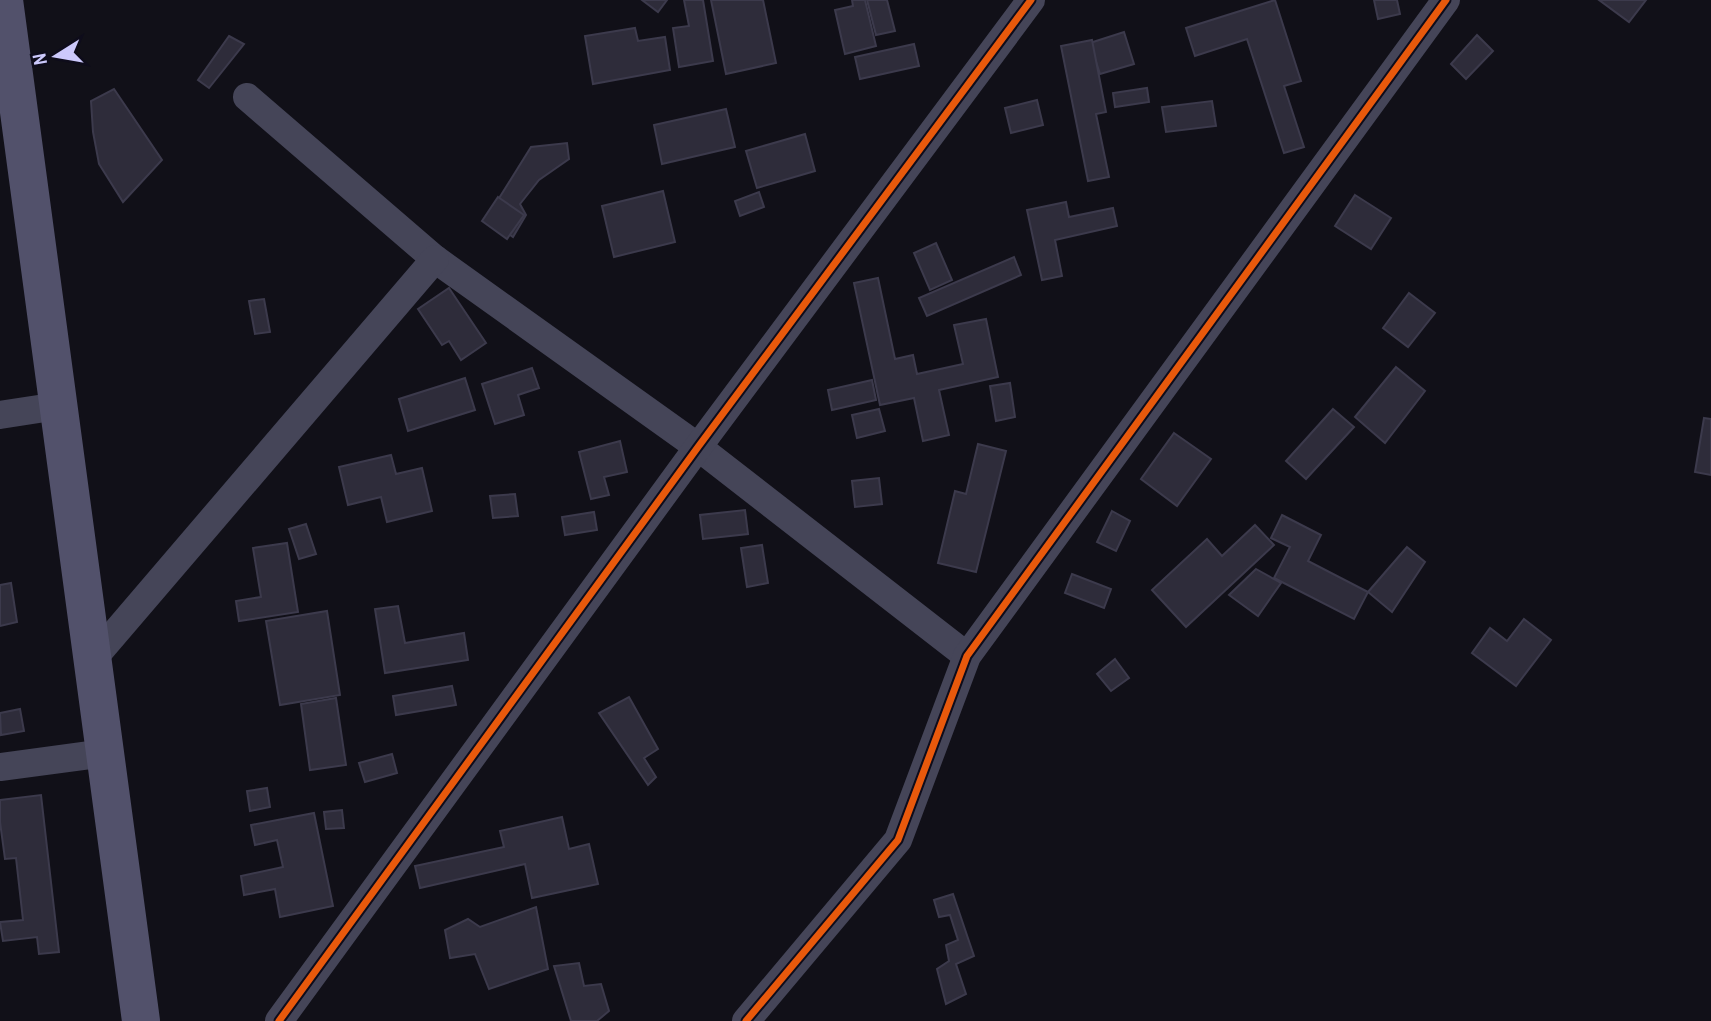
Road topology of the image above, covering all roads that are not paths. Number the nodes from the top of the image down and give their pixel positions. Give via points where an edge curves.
1 (4, 0) edge
2 (1031, 0) edge
3 (1446, 0) edge
4 (6, 65) edge
5 (247, 97) dead end
6 (435, 259) junction
7 (58, 406) junction
8 (0, 415) edge
9 (698, 447) junction
10 (967, 656) junction
11 (92, 660) junction
12 (105, 752) junction
13 (0, 767) edge
14 (141, 1021) edge
15 (279, 1021) edge
16 (746, 1021) edge

1 - 4 street
2 - 9 street
3 - 10 street
4 - 7 street
5 - 6 street
6 - 9 street
6 - 11 street
7 - 8 street
7 - 11 street
9 - 10 street
9 - 15 street
10 - 16 street via 898,841
11 - 12 street
12 - 13 street
12 - 14 street

